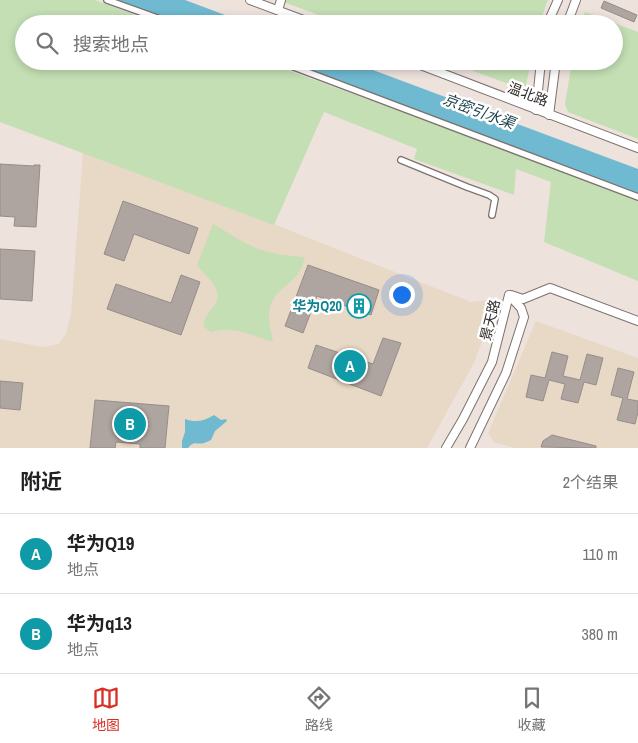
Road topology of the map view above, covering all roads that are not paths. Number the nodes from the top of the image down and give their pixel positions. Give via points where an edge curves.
1 (107, 0) edge
2 (250, 0) edge
3 (281, 0) edge
4 (558, 0) edge
5 (576, 0) edge
6 (278, 10) junction
7 (149, 15) edge
8 (291, 15) edge
9 (551, 15) edge
10 (570, 15) edge
11 (302, 70) edge
12 (433, 70) edge
13 (541, 70) edge
14 (555, 70) edge
15 (536, 110) junction
16 (549, 115) junction
17 (638, 148) edge
18 (401, 160) dead end
19 (638, 197) edge
20 (492, 215) dead end
21 (509, 295) junction
22 (638, 321) edge
23 (446, 448) edge
24 (471, 448) edge

1 - 7 street
2 - 6 street
3 - 6 street
4 - 9 street
5 - 10 street
6 - 8 street
11 - 19 street
12 - 15 street, 温北路
13 - 15 street
14 - 16 street
15 - 16 street, 温北路
16 - 17 street, 温北路
18 - 20 street via 489,195 495,199
21 - 22 street via 523,299 550,288
21 - 23 street, 景天路 via 492,362
21 - 24 street, 景天路 via 521,308 524,317 506,373

